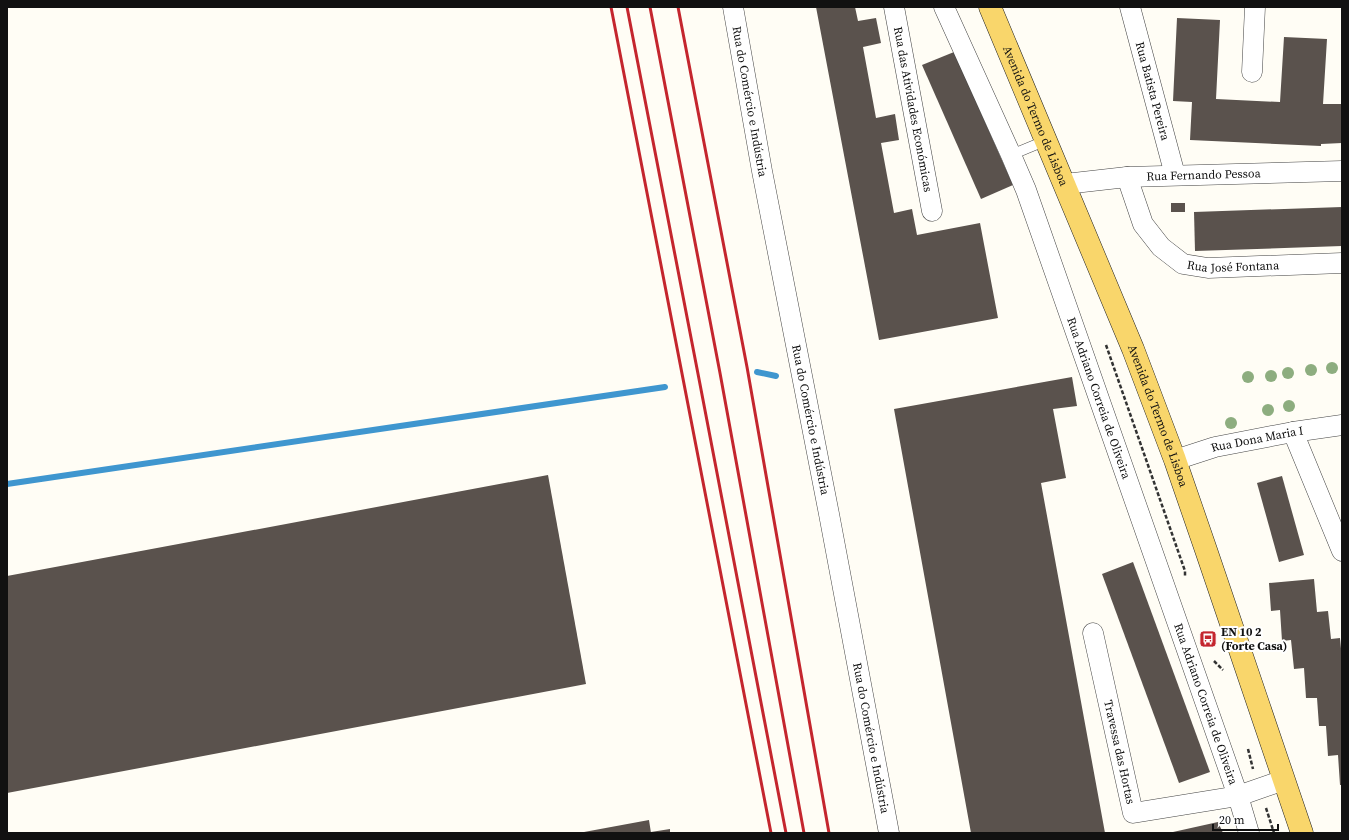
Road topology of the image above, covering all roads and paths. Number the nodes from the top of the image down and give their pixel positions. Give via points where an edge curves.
1 (733, 7) edge
2 (894, 7) edge
3 (944, 7) edge
4 (990, 7) edge
5 (1130, 7) edge
6 (1255, 7) edge
7 (1252, 72) dead end
8 (1047, 140) junction
9 (1011, 155) junction
10 (1342, 171) edge
11 (1175, 175) junction
12 (1127, 177) junction
13 (1065, 184) junction
14 (932, 211) dead end
15 (1342, 263) edge
16 (1342, 426) edge
17 (1293, 432) junction
18 (1175, 460) junction
19 (1206, 550) junction
20 (1342, 551) edge
21 (1158, 567) junction
22 (1093, 633) dead end
23 (1284, 780) junction
24 (1238, 796) junction
25 (889, 833) edge
26 (1249, 833) edge
27 (1302, 833) edge

1 - 25 street, Rua do Comércio e Indústria
2 - 14 street, Rua das Atividades Económicas
3 - 9 street, Rua Adriano Correia de Oliveira
4 - 8 main road, Avenida do Termo de Lisboa
5 - 11 street, Rua Batista Pereira
6 - 7 street
8 - 9 lane
8 - 13 main road, Avenida do Termo de Lisboa
9 - 21 street, Rua Adriano Correia de Oliveira
10 - 11 street, Rua Fernando Pessoa
11 - 12 street, Rua Fernando Pessoa
12 - 13 street, Rua Fernando Pessoa
12 - 15 street, Rua José Fontana via 1143,224 1161,247 1183,264 1208,268
13 - 18 main road, Avenida do Termo de Lisboa via 1133,349
16 - 17 street, Rua Dona Maria I
17 - 18 street, Rua Dona Maria I via 1215,447
17 - 20 street
18 - 19 main road, Avenida do Termo de Lisboa
19 - 21 path
19 - 23 main road, Avenida do Termo de Lisboa
21 - 24 street, Rua Adriano Correia de Oliveira
22 - 24 street, Travessa das Hortas via 1133,813
23 - 24 street, Travessa das Hortas
23 - 27 main road, Avenida do Termo de Lisboa
24 - 26 street, Rua Adriano Correia de Oliveira

